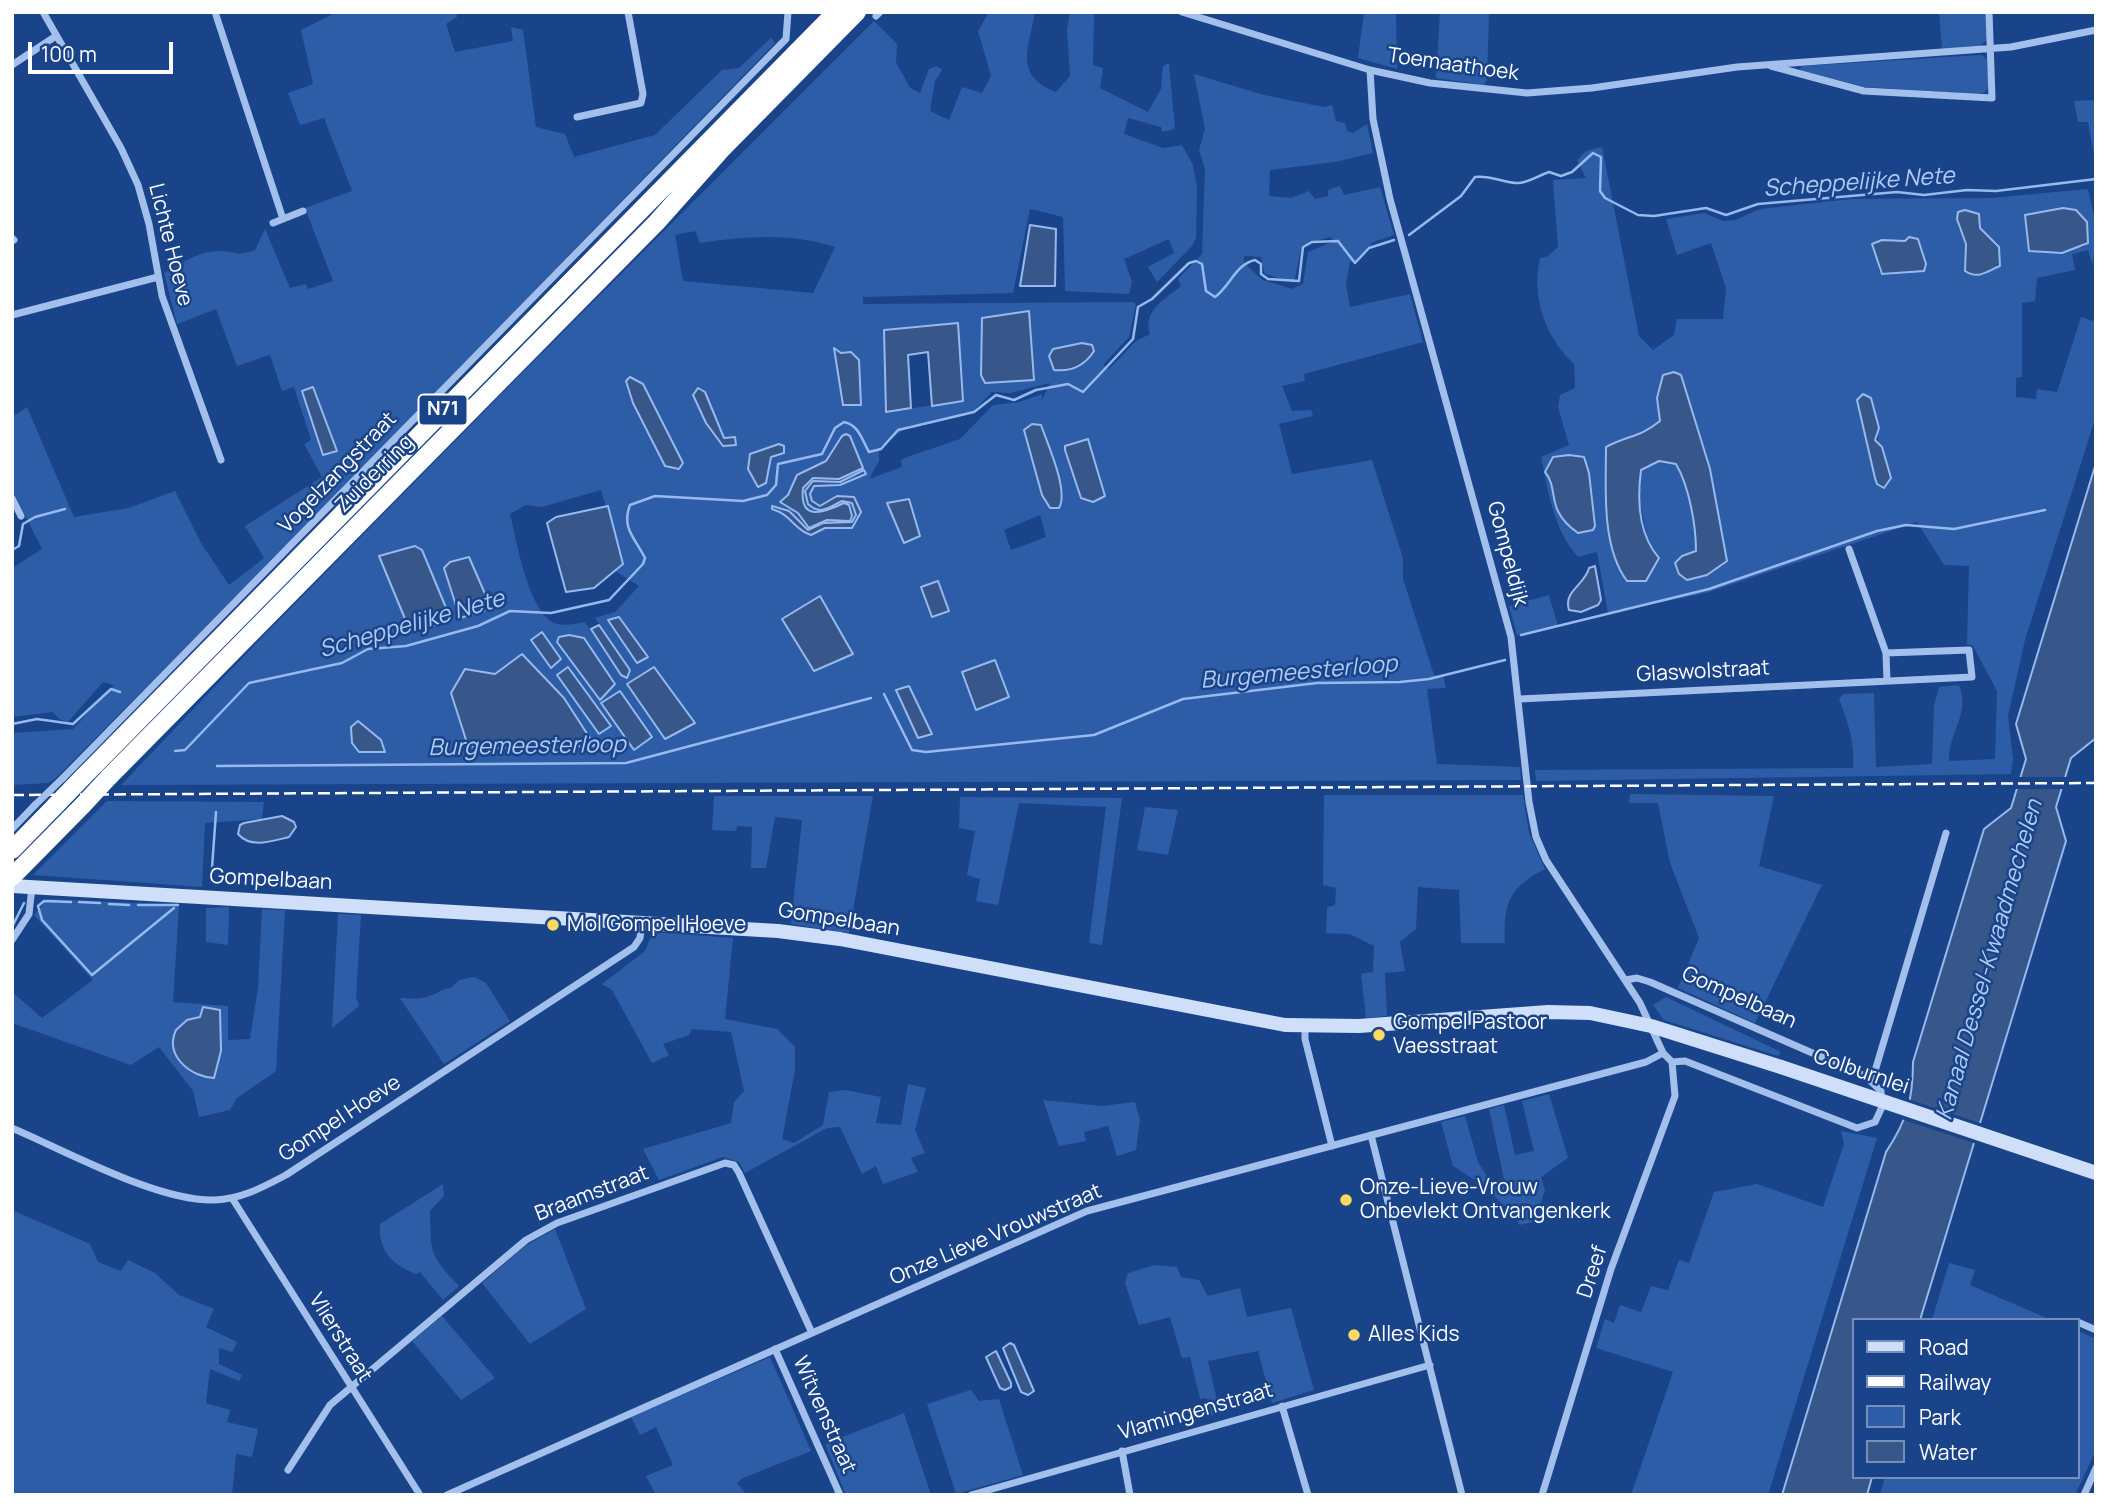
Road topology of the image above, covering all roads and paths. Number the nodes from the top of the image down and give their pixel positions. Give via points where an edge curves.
1 (43, 12) edge
2 (215, 12) edge
3 (628, 12) edge
4 (788, 12) edge
5 (830, 12) edge
6 (836, 12) edge
7 (857, 12) edge
8 (1182, 12) edge
9 (1989, 12) edge
10 (2096, 30) edge
11 (56, 36) junction
12 (804, 42) junction
13 (1991, 49) junction
14 (12, 65) edge
15 (1768, 65) junction
16 (1370, 70) junction
17 (577, 117) dead end
18 (303, 211) dead end
19 (283, 219) junction
20 (273, 223) dead end
21 (158, 277) junction
22 (12, 315) edge
23 (221, 460) dead end
24 (12, 498) edge
25 (21, 516) dead end
26 (1849, 550) dead end
27 (1886, 653) junction
28 (1887, 681) junction
29 (1520, 699) junction
30 (12, 829) edge
31 (1946, 833) dead end
32 (12, 850) edge
33 (14, 878) edge
34 (32, 887) junction
35 (642, 921) junction
36 (12, 940) edge
37 (1625, 980) junction
38 (1305, 1026) junction
39 (1651, 1026) junction
40 (1663, 1053) junction
41 (1672, 1062) junction
42 (1872, 1080) junction
43 (12, 1128) edge
44 (1371, 1135) junction
45 (1332, 1146) junction
46 (2096, 1173) edge
47 (232, 1198) junction
48 (2080, 1323) edge
49 (2096, 1330) edge
50 (811, 1333) junction
51 (775, 1349) junction
52 (1430, 1365) junction
53 (350, 1387) junction
54 (1282, 1406) junction
55 (1122, 1451) junction
56 (2096, 1468) edge
57 (288, 1470) dead end
58 (420, 1495) edge
59 (447, 1495) edge
60 (840, 1495) edge
61 (971, 1495) edge
62 (1130, 1495) edge
63 (1308, 1495) edge
64 (1462, 1495) edge
65 (1542, 1495) edge
66 (2084, 1495) edge

1 - 11 street, Lichte Hoeve
2 - 19 street
3 - 17 street via 641,103
4 - 30 street, Vogelzangstraat, bridge via 786,39
5 - 12 street
6 - 12 highway, Zuiderring / N71
7 - 33 highway, Zuiderring / N71, bridge
8 - 16 street, Toemaathoek
9 - 13 street, Toemaathoek
10 - 13 street, Toemaathoek
11 - 14 street
11 - 21 street, Lichte Hoeve via 130,167 149,224
12 - 32 highway, Zuiderring / N71, bridge
13 - 15 street, Toemaathoek
13 - 15 street, Toemaathoek via 1992,98 1864,91
15 - 16 street, Toemaathoek via 1527,93 1430,83
16 - 29 street, Gompeldijk via 1381,163 1495,573
18 - 19 street
19 - 20 street
21 - 22 street
21 - 23 street, Lichte Hoeve
24 - 25 street
26 - 27 street
27 - 28 street
27 - 28 street, Glaswolstraat via 1969,650 1972,677
28 - 29 street, Glaswolstraat
29 - 37 street, Gompeldijk via 1536,837 1546,860
31 - 42 street
33 - 34 street, Gompelbaan
34 - 35 street, Gompelbaan
34 - 36 street via 29,914
35 - 38 street, Gompelbaan via 840,939 1222,1015
35 - 47 street, Gompel Hoeve via 634,947 286,1175
37 - 39 street, Gompeldijk
37 - 42 street, Gompelbaan via 1650,982
38 - 39 street, Gompelbaan via 1556,1012 1590,1013
38 - 45 street
39 - 40 street
39 - 46 street, Colburnlei, bridge
40 - 41 street
40 - 44 street, Onze Lieve Vrouwstraat via 1652,1061
41 - 42 street via 1685,1061 1857,1128 1875,1122 1882,1107 1882,1095
41 - 65 street, Dreef via 1675,1096 1611,1269
43 - 47 street, Gompel Hoeve via 151,1187 206,1200
44 - 45 street, Onze Lieve Vrouwstraat
44 - 52 street
45 - 50 street, Onze Lieve Vrouwstraat via 1087,1212
47 - 53 street, Vlierstraat
48 - 49 street
50 - 51 street, Onze Lieve Vrouwstraat
50 - 53 street, Braamstraat via 739,1173 734,1165 725,1163 557,1223 526,1240
51 - 59 street, Onze Lieve Vrouwstraat
51 - 60 street, Witvenstraat
52 - 54 street, Vlamingenstraat
52 - 64 street
53 - 57 street, Braamstraat via 322,1413
53 - 58 street, Vlierstraat
54 - 55 street, Vlamingenstraat
54 - 63 street
55 - 61 street, Vlamingenstraat
55 - 62 street
56 - 66 street

